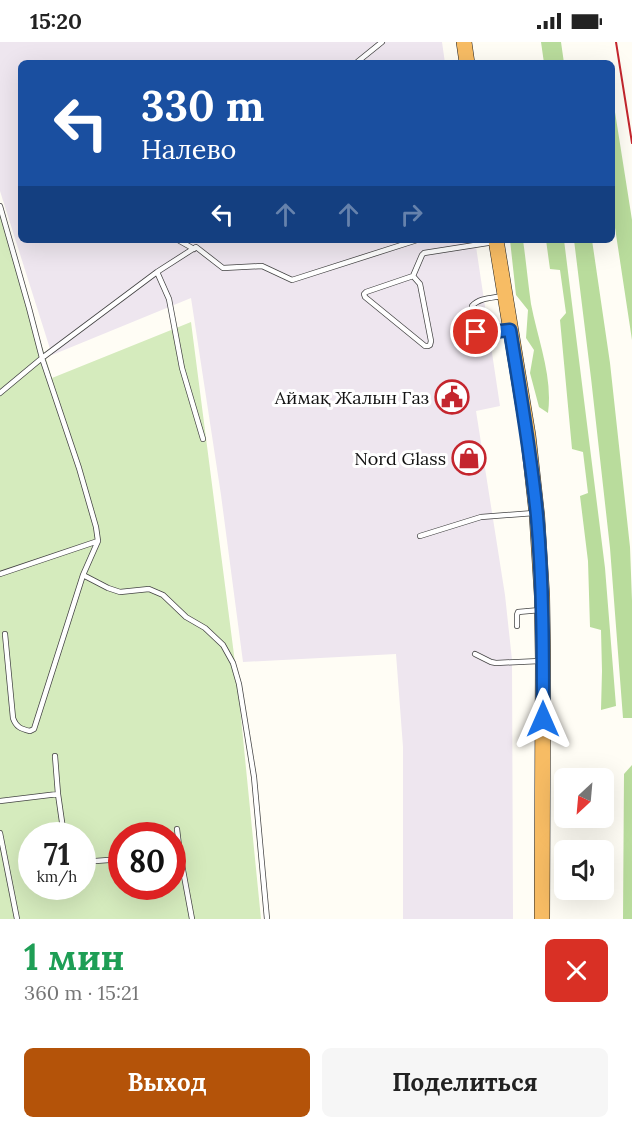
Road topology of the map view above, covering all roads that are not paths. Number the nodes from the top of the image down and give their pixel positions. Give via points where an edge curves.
1 (382, 42) edge
2 (464, 42) edge
3 (360, 60) edge
4 (467, 60) edge
5 (0, 206) edge
6 (183, 243) edge
7 (408, 243) edge
8 (484, 243) edge
9 (496, 243) edge
10 (194, 249) junction
11 (157, 272) junction
12 (413, 276) junction
13 (505, 296) junction
14 (510, 330) junction
15 (42, 358) junction
16 (0, 393) edge
17 (203, 439) dead end
18 (537, 513) junction
19 (420, 536) dead end
20 (98, 541) junction
21 (0, 574) edge
22 (83, 574) junction
23 (542, 610) junction
24 (517, 626) dead end
25 (5, 634) dead end
26 (475, 654) dead end
27 (543, 661) junction
28 (55, 756) dead end
29 (58, 794) junction
30 (0, 801) edge
31 (62, 822) edge
32 (0, 833) edge
33 (186, 887) edge
34 (17, 919) edge
35 (192, 919) edge
36 (267, 919) edge
37 (542, 919) edge

1 - 3 lane
2 - 4 highway
5 - 15 lane
6 - 10 lane
7 - 10 lane via 292,280 262,266 223,268
8 - 12 lane via 424,253
9 - 13 highway
10 - 11 lane
11 - 15 lane
11 - 17 lane via 169,299 182,368
12 - 12 lane via 366,292 364,297 428,346 431,341 420,284
13 - 14 highway
13 - 14 lane via 474,303 475,329 479,333
14 - 18 highway
15 - 16 lane
15 - 20 lane via 79,468
18 - 19 lane via 481,517
18 - 23 highway
20 - 21 lane
20 - 22 lane
22 - 25 lane via 34,729 30,731 21,730 13,718
22 - 36 lane via 120,592 149,589 163,595 223,645 233,663 254,777
23 - 24 lane via 518,612
23 - 27 highway
26 - 27 lane via 496,663
27 - 37 highway
28 - 29 lane
29 - 30 lane
29 - 31 lane
32 - 34 lane
33 - 35 lane

